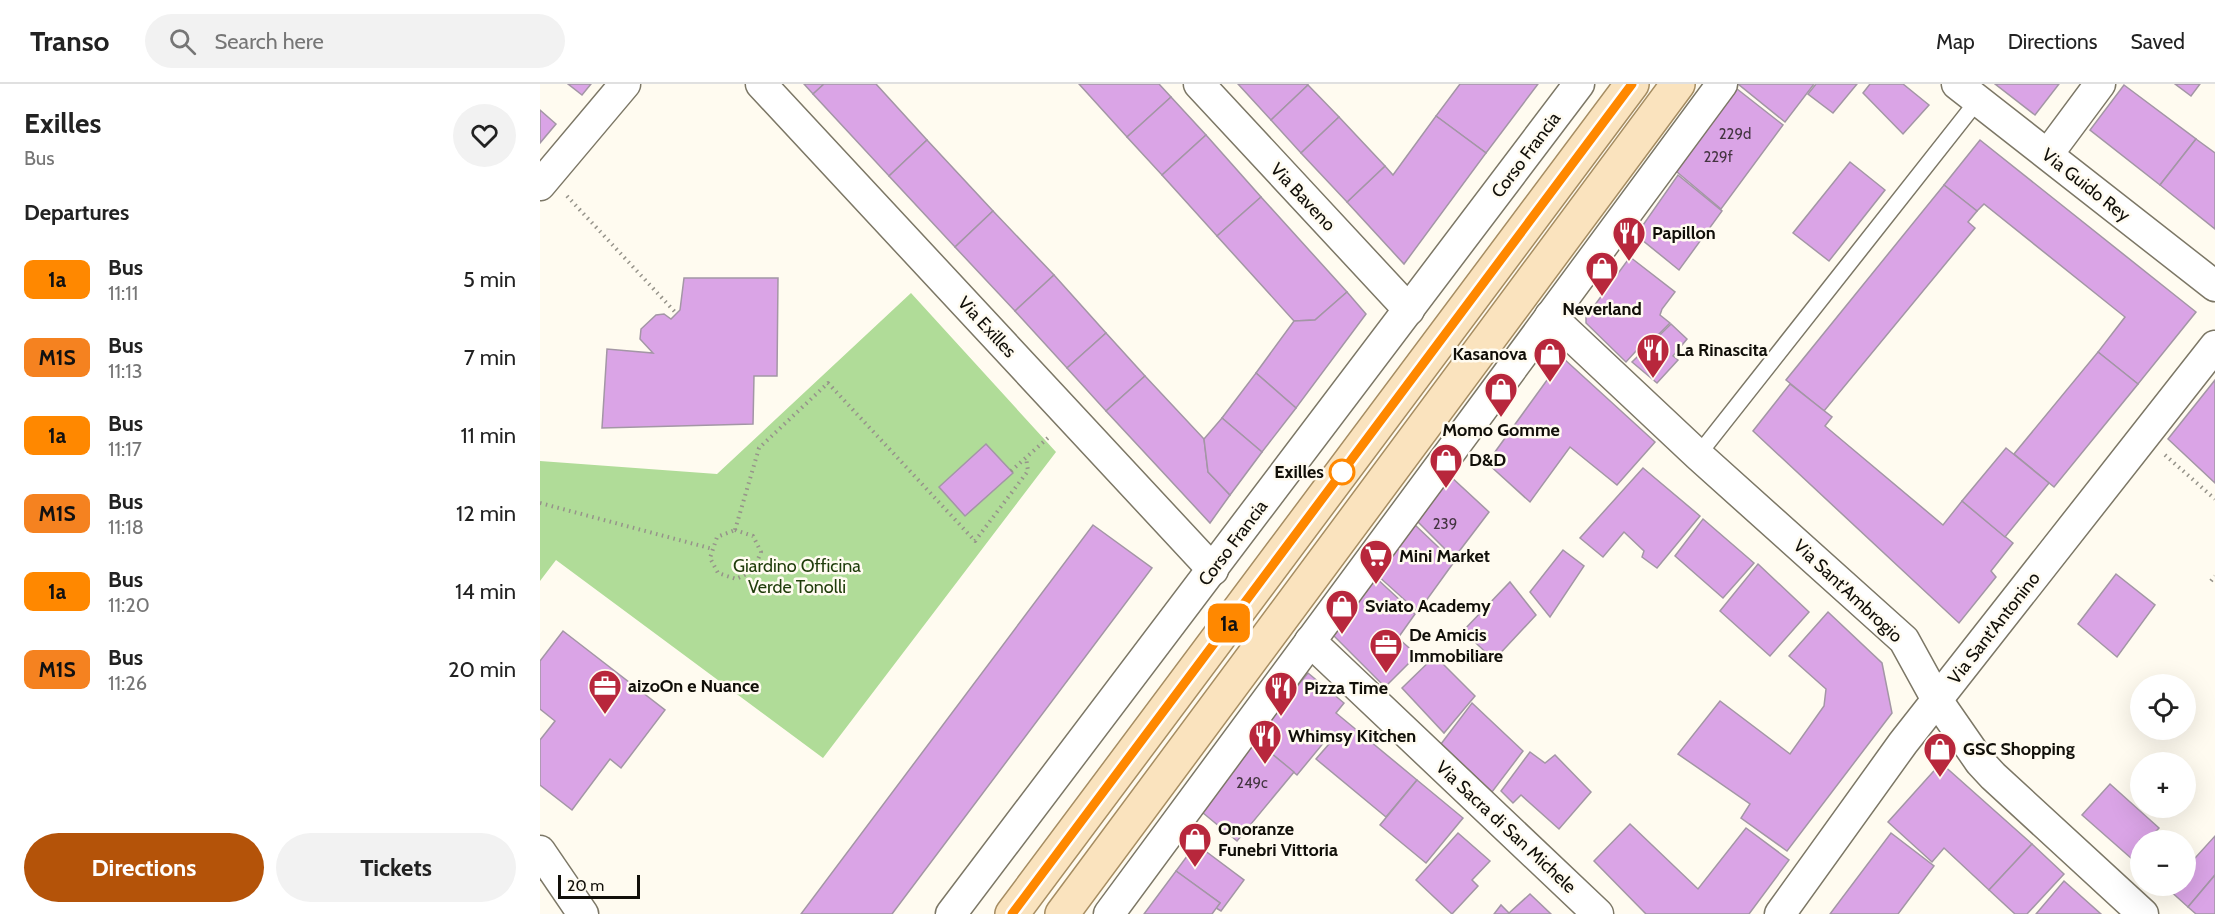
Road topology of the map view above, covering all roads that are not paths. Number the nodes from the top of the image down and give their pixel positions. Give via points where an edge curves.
1 (626, 84) edge
2 (761, 84) edge
3 (1199, 84) edge
4 (1580, 84) edge
5 (1632, 84) edge
6 (1678, 84) edge
7 (1722, 84) edge
8 (2100, 84) edge
9 (1967, 92) edge
10 (2048, 154) junction
11 (544, 180) edge
12 (2215, 286) edge
13 (1409, 310) junction
14 (1550, 316) junction
15 (2215, 346) edge
16 (1698, 455) junction
17 (1213, 570) junction
18 (1310, 641) junction
19 (1937, 700) junction
20 (540, 851) edge
21 (584, 914) edge
22 (951, 914) edge
23 (1012, 914) edge
24 (1062, 914) edge
25 (1109, 914) edge
26 (1598, 914) edge
27 (1780, 914) edge
28 (2144, 914) edge

1 - 11 street
2 - 17 street, Via Exilles
3 - 13 street, Via Baveno
4 - 13 street, Corso Francia
5 - 23 main road
6 - 24 main road
7 - 14 street
8 - 10 street
9 - 10 street, Via Guido Rey
9 - 16 lane
10 - 12 street, Via Guido Rey
13 - 17 street, Corso Francia
14 - 16 street, Via Sant'Ambrogio
14 - 18 street
15 - 19 street, Via Sant'Antonino
16 - 19 street, Via Sant'Ambrogio via 1904,640
17 - 22 street, Corso Francia
18 - 25 street
18 - 26 street, Via Sacra di San Michele
19 - 27 street, Via Sant'Antonino
19 - 28 street, Via Sant'Ambrogio via 1993,776
20 - 21 street

